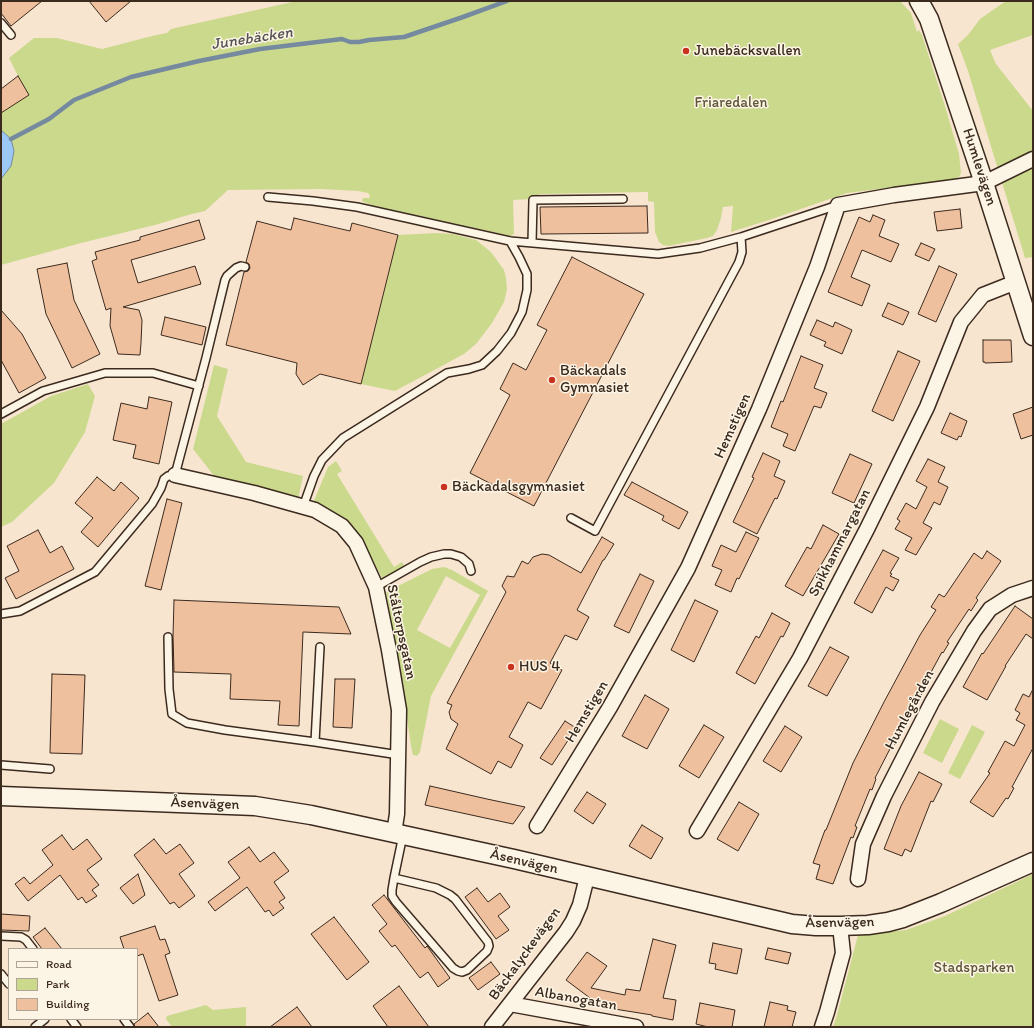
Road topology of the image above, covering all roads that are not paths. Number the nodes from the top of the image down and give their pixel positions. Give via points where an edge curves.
1 (919, 1) edge
2 (1, 23) edge
3 (11, 35) dead end
4 (1033, 159) edge
5 (984, 183) junction
6 (268, 197) dead end
7 (624, 199) dead end
8 (838, 205) junction
9 (741, 236) junction
10 (510, 241) junction
11 (532, 243) junction
12 (245, 267) dead end
13 (1016, 282) junction
14 (1032, 330) edge
15 (199, 386) junction
16 (1, 414) edge
17 (176, 475) junction
18 (303, 507) junction
19 (571, 518) dead end
20 (471, 571) dead end
21 (376, 587) junction
22 (1033, 588) edge
23 (1, 614) edge
24 (168, 637) dead end
25 (320, 647) dead end
26 (315, 742) junction
27 (399, 755) junction
28 (1, 765) edge
29 (50, 769) dead end
30 (1, 796) edge
31 (538, 826) dead end
32 (697, 831) dead end
33 (398, 834) junction
34 (1033, 862) edge
35 (587, 877) junction
36 (394, 878) junction
37 (858, 879) dead end
38 (840, 926) junction
39 (1, 936) edge
40 (32, 948) edge
41 (1, 974) edge
42 (8, 983) edge
43 (510, 1004) junction
44 (492, 1027) edge
45 (636, 1027) edge
46 (822, 1027) edge

1 - 5 street, Humlevägen via 929,19
2 - 3 lane
4 - 5 street
5 - 8 street
5 - 13 street, Humlevägen
6 - 10 lane via 362,208
7 - 11 lane via 533,200
8 - 9 lane
8 - 31 street, Hemstigen via 817,267 759,409 688,568 610,707
9 - 11 lane via 700,248 658,254
9 - 19 lane via 742,252 739,262 595,531
10 - 11 lane
10 - 18 lane via 527,274 527,290 522,312 511,333 497,351 482,365 447,373 343,438 322,460
12 - 15 lane via 236,268 225,280
13 - 14 street, Humlevägen
13 - 32 street, Spikhammargatan via 983,295 961,322 927,407 867,529 800,658
15 - 16 lane via 153,373 105,373 43,391
15 - 17 lane
17 - 18 street, Ståltorpsgatan
17 - 23 lane via 164,479 162,488 152,504 95,572 20,612
18 - 21 street, Ståltorpsgatan via 315,510 342,526 356,543
20 - 21 lane via 469,564 461,557 444,554 420,562
21 - 27 street, Ståltorpsgatan via 400,710
22 - 37 street, Humlegården via 1012,595 990,609 974,631 934,698 884,796 863,844
24 - 26 lane via 172,714 187,723
25 - 26 lane
26 - 27 lane
27 - 33 street, Ståltorpsgatan
28 - 29 lane
30 - 33 street, Åsenvägen via 255,806
33 - 35 street, Åsenvägen
33 - 36 lane
34 - 38 street, Åsenvägen via 903,918 868,925
35 - 38 street, Åsenvägen via 792,924
35 - 43 street, Bäckalyckevägen via 580,905 566,932
36 - 36 lane via 392,896 453,968 462,972 467,970 487,951 488,942 455,899 436,888
38 - 46 street via 843,953
39 - 40 lane via 22,937
41 - 42 lane
43 - 44 street, Bäckalyckevägen
43 - 45 street, Albanogatan

